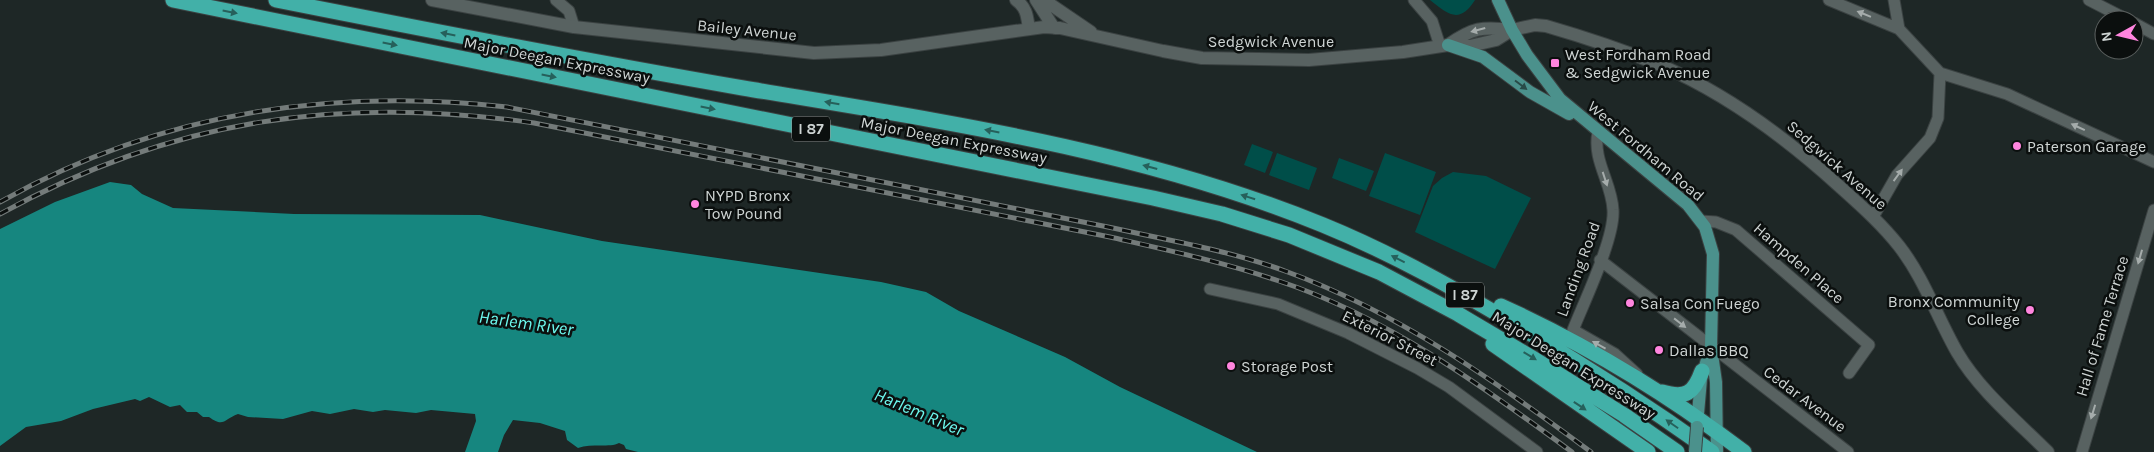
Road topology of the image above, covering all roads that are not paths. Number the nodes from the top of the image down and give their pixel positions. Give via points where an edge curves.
1 (173, 0) edge
2 (276, 0) edge
3 (432, 0) edge
4 (556, 0) edge
5 (1016, 0) edge
6 (1036, 0) edge
7 (1044, 0) edge
8 (1414, 0) edge
9 (1498, 0) edge
10 (1829, 0) edge
11 (1894, 0) edge
12 (2089, 0) edge
13 (481, 5) edge
14 (2108, 10) edge
15 (574, 27) junction
16 (1057, 28) junction
17 (1029, 29) junction
18 (1899, 29) junction
19 (1512, 30) junction
20 (1096, 35) junction
21 (1444, 45) junction
22 (1940, 74) junction
23 (1595, 130) junction
24 (2154, 162) edge
25 (2154, 210) edge
26 (1873, 217) junction
27 (1701, 220) junction
28 (1600, 260) junction
29 (1419, 270) junction
30 (1210, 289) dead end
31 (1427, 297) junction
32 (1573, 330) joint
33 (1711, 347) junction
34 (1702, 371) junction
35 (1849, 373) dead end
36 (1649, 387) junction
37 (1697, 423) junction
38 (1716, 445) edge
39 (1537, 452) edge
40 (1648, 452) edge
41 (1677, 452) edge
42 (1695, 452) edge
43 (1744, 452) edge
44 (1848, 452) edge
45 (2048, 452) edge
46 (2082, 452) edge

1 -> 31 highway, Major Deegan Expressway / I 87 via 1188,205 1313,244
29 -> 2 highway, Major Deegan Expressway / I 87 via 1290,212 1190,179 1087,151 949,123 563,57
3 - 13 main road, Bailey Avenue
4 - 15 street via 569,11
5 - 17 main road via 1027,14
6 - 16 main road
7 - 20 main road, Sedgwick Avenue
8 - 21 street via 1432,21
9 - 19 main road, West Fordham Road
18 -> 10 street
11 - 18 street
12 - 14 street
13 - 15 main road, Bailey Avenue
15 - 17 main road, Bailey Avenue via 814,53 881,50
16 - 17 main road, Bailey Avenue
16 - 20 main road, Sedgwick Avenue
18 - 22 street
19 - 21 main road, Sedgwick Avenue via 1488,27 1465,33
19 - 23 main road, West Fordham Road via 1547,84
19 - 26 main road, Sedgwick Avenue via 1546,26 1659,65 1694,81 1778,135 1812,161
20 - 21 main road, Sedgwick Avenue via 1202,58 1309,60
21 -> 23 main road via 1483,57 1530,92
24 -> 22 street via 2007,94
26 -> 22 street via 1896,175 1930,138 1938,118
23 - 27 main road, West Fordham Road via 1688,205
23 -> 28 street, Landing Road via 1597,156 1613,212
25 -> 46 street, Hall of Fame Terrace
26 - 45 main road, Sedgwick Avenue via 1900,247 1928,292 1957,352 1977,380
27 - 33 main road, West Fordham Road via 1713,254
27 - 35 street, Hampden Place via 1736,230 1869,345
28 - 32 street, Landing Road
28 -> 33 street, Cedar Avenue
29 - 36 highway via 1522,316
38 -> 29 highway, Major Deegan Expressway / I 87
30 - 39 street, Exterior Street via 1278,304 1348,333 1449,387
31 -> 40 highway
31 -> 41 highway, Major Deegan Expressway / I 87 via 1564,377
36 -> 32 street, Major Deegan Expressway via 1619,356
33 - 34 main road, West Fordham Road
33 - 38 main road, West Fordham Road via 1716,382
33 - 44 street, Cedar Avenue
34 - 36 highway via 1694,388 1685,394 1668,394
34 - 37 main road, West Fordham Road
36 - 37 highway
37 - 38 highway
37 - 42 main road, West Fordham Road, bridge
38 - 43 highway

